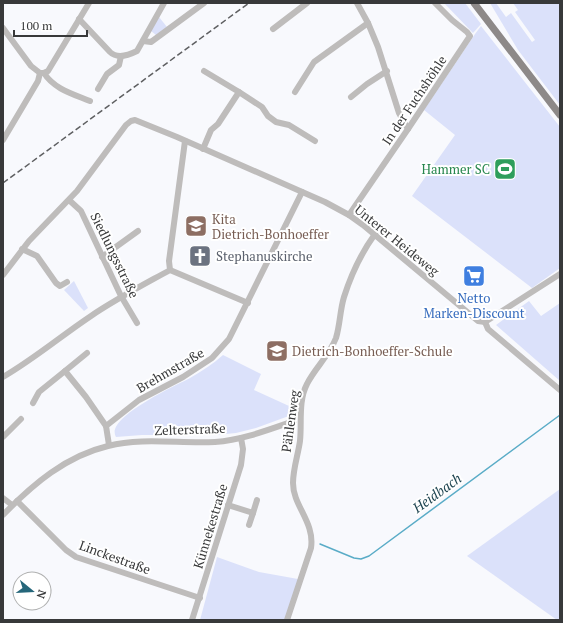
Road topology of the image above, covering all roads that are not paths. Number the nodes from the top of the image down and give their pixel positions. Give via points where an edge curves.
1 (88, 3) edge
2 (164, 3) edge
3 (204, 3) edge
4 (307, 3) edge
5 (357, 3) edge
6 (435, 3) edge
7 (474, 3) edge
8 (80, 19) junction
9 (368, 23) junction
10 (3, 28) edge
11 (272, 29) dead end
12 (143, 41) junction
13 (121, 56) junction
14 (204, 71) dead end
15 (387, 71) junction
16 (42, 73) junction
17 (98, 89) dead end
18 (239, 92) junction
19 (295, 92) dead end
20 (351, 97) dead end
21 (90, 101) dead end
22 (560, 115) edge
23 (408, 129) junction
24 (3, 140) edge
25 (185, 141) junction
26 (315, 141) dead end
27 (203, 148) junction
28 (302, 192) junction
29 (69, 200) junction
30 (349, 215) junction
31 (138, 231) dead end
32 (375, 234) junction
33 (22, 249) junction
34 (102, 257) junction
35 (170, 270) junction
36 (560, 274) edge
37 (3, 275) edge
38 (67, 282) dead end
39 (121, 296) junction
40 (248, 302) junction
41 (485, 322) junction
42 (137, 323) dead end
43 (87, 353) dead end
44 (65, 371) junction
45 (3, 377) edge
46 (560, 390) edge
47 (33, 403) dead end
48 (21, 419) dead end
49 (294, 421) dead end
50 (106, 426) junction
51 (3, 437) edge
52 (242, 438) junction
53 (109, 445) junction
54 (3, 498) edge
55 (257, 500) dead end
56 (15, 503) junction
57 (228, 505) junction
58 (253, 513) junction
59 (3, 515) edge
60 (250, 525) dead end
61 (200, 598) junction
62 (192, 620) edge
63 (287, 620) edge

1 - 8 street
2 - 12 street
3 - 12 street via 151,42
4 - 11 street
5 - 9 street
6 - 23 street, In der Fuchshöhle via 470,36
7 - 22 main road
8 - 13 street via 112,54
8 - 16 street via 48,71
9 - 15 street
9 - 19 street via 314,62
10 - 16 street via 31,66
12 - 13 street via 137,51
13 - 17 street via 119,65 107,74
14 - 18 street
15 - 20 street
15 - 23 street via 399,113
16 - 21 street via 56,87
16 - 24 street
18 - 26 street via 262,107 276,122 289,125
18 - 27 street via 218,124 211,130
23 - 30 street, In der Fuchshöhle
25 - 27 street, Unterer Heideweg
25 - 29 street, Unterer Heideweg via 133,120 117,135
25 - 35 street via 172,231
27 - 28 street, Unterer Heideweg
28 - 30 street, Unterer Heideweg
28 - 40 street, Brehmstraße
29 - 33 street
29 - 34 street, Siedlungsstraße via 81,212
30 - 32 street, Unterer Heideweg
31 - 34 street
32 - 41 street, Unterer Heideweg via 478,321
32 - 63 street, Pählenweg via 344,297 336,339 306,385 302,400 300,440 293,483 297,501 313,539
33 - 37 street
33 - 38 street via 37,256 60,286
34 - 39 street, Siedlungsstraße
35 - 39 street
35 - 40 street
36 - 41 street
39 - 42 street, Siedlungsstraße
39 - 45 street via 26,364
40 - 50 street, Brehmstraße via 230,339 212,358 183,377 139,400
41 - 46 street, Unterer Heideweg via 488,329
43 - 44 street
44 - 47 street via 39,392
44 - 50 street
48 - 51 street
49 - 52 street, Zelterstraße
50 - 53 street
52 - 53 street, Zelterstraße via 216,442 139,442
52 - 57 street, Künnekestraße via 241,465
53 - 56 street via 59,466
54 - 56 street, Linckestraße
55 - 58 street
56 - 59 street
56 - 61 street, Linckestraße via 76,557
57 - 58 street
57 - 61 street, Künnekestraße
58 - 60 street
61 - 62 street, Künnekestraße

